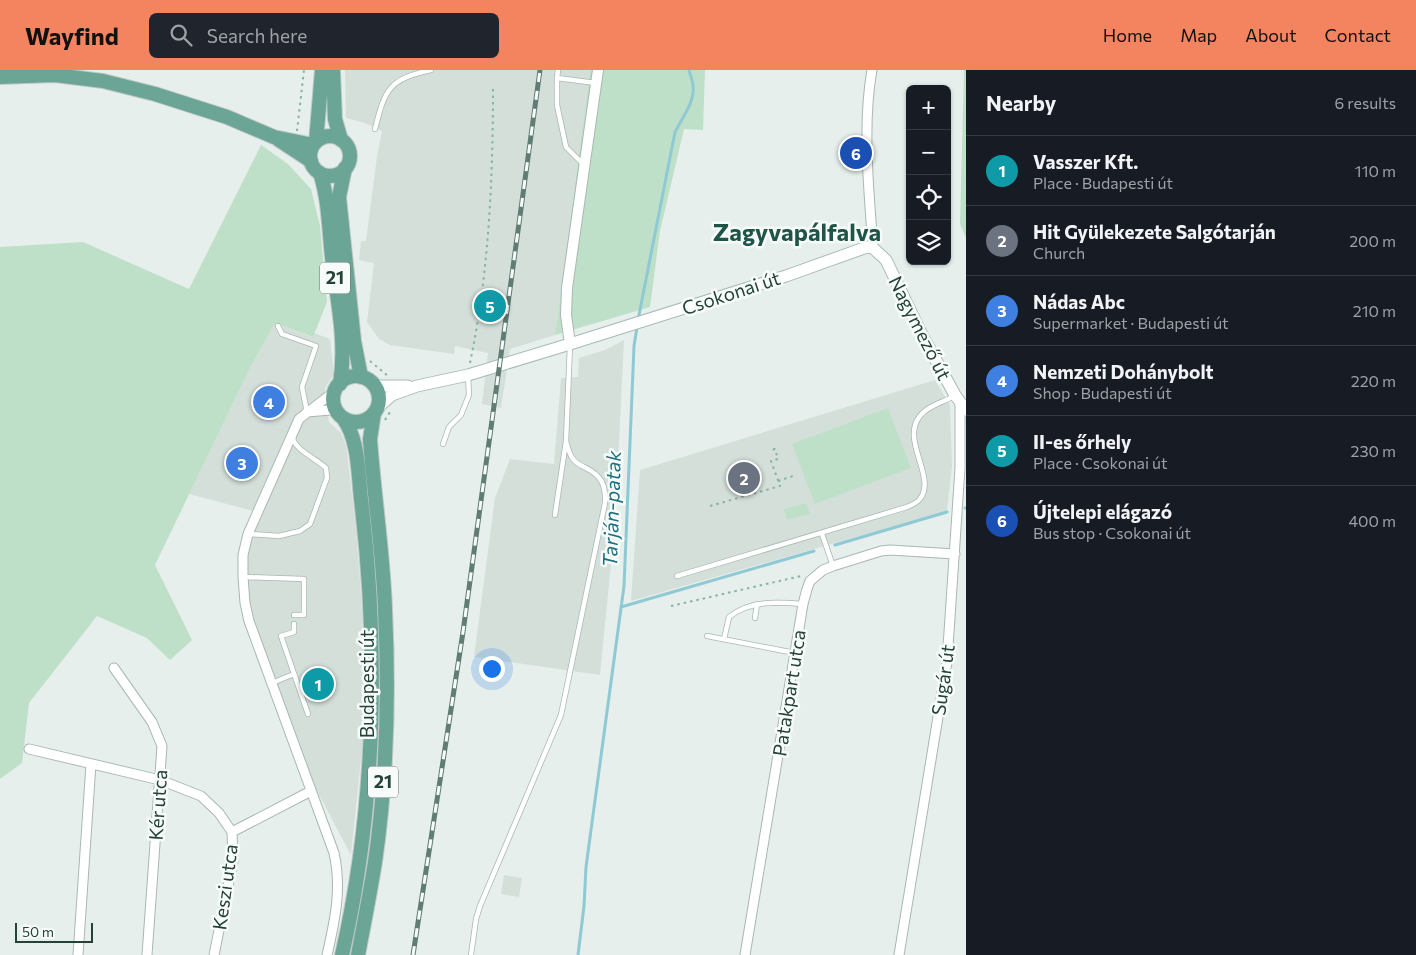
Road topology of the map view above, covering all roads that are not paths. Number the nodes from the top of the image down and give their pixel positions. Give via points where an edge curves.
1 (322, 70) edge
2 (333, 70) edge
3 (432, 70) edge
4 (558, 70) edge
5 (598, 70) edge
6 (872, 70) edge
7 (0, 76) edge
8 (557, 78) junction
9 (596, 83) junction
10 (375, 129) dead end
11 (274, 136) junction
12 (341, 140) junction
13 (315, 144) junction
14 (311, 161) junction
15 (585, 166) junction
16 (345, 168) junction
17 (320, 174) junction
18 (874, 248) junction
19 (278, 326) dead end
20 (570, 344) junction
21 (468, 375) junction
22 (361, 377) junction
23 (374, 386) junction
24 (417, 386) junction
25 (337, 387) junction
26 (960, 403) edge
27 (375, 410) junction
28 (307, 412) junction
29 (340, 415) junction
30 (293, 435) junction
31 (566, 441) junction
32 (443, 444) dead end
33 (963, 470) edge
34 (555, 515) dead end
35 (248, 534) junction
36 (822, 534) junction
37 (955, 554) junction
38 (833, 566) junction
39 (678, 576) dead end
40 (243, 577) junction
41 (757, 604) junction
42 (803, 604) junction
43 (294, 615) dead end
44 (755, 618) dead end
45 (294, 624) dead end
46 (707, 636) dead end
47 (724, 639) junction
48 (795, 653) junction
49 (114, 668) dead end
50 (294, 674) junction
51 (272, 683) junction
52 (308, 714) dead end
53 (29, 749) dead end
54 (91, 764) junction
55 (160, 780) junction
56 (311, 791) junction
57 (232, 832) junction
58 (78, 955) edge
59 (147, 955) edge
60 (214, 955) edge
61 (328, 955) edge
62 (342, 955) edge
63 (358, 955) edge
64 (471, 955) edge
65 (745, 955) edge
66 (899, 955) edge

1 - 13 main road
2 - 12 main road, 21 via 334,119
3 - 10 lane via 393,84 381,105
4 - 8 lane
5 - 9 street
6 - 18 street via 868,156
7 - 11 main road via 55,75 103,81 154,94
8 - 9 lane
8 - 15 lane via 557,105 566,147
9 - 15 street
11 - 13 main road
11 - 14 main road
12 - 13 main road via 330,136
12 - 16 main road, 21 via 349,151
13 - 14 main road via 311,150
14 - 17 main road, 21
15 - 20 street via 567,288
16 - 17 main road via 334,175
16 - 22 main road, 21 via 339,197 354,341
17 - 25 main road, 21 via 343,341 343,365
18 - 20 main road, Csokonai út via 858,249 786,276
18 - 26 main road, Nagymező út via 886,260
19 - 28 lane via 282,334 316,346 302,387
20 - 21 main road, Csokonai út
20 - 31 lane
21 - 24 main road, Csokonai út
21 - 32 lane via 469,395 461,415 449,426
22 - 23 main road
22 - 25 main road via 352,377
23 - 24 main road
23 - 27 main road, 21 via 378,397
24 - 27 main road via 392,395
25 - 28 street
25 - 29 main road, 21 via 333,401
26 - 33 street, Sugár út
26 - 36 lane via 924,412 916,423 914,439 924,482 920,499 907,507
27 - 29 main road via 362,421 352,422
27 - 63 main road, Budapesti út / 21 via 370,439 385,608 386,738 375,861
28 - 29 street via 330,410
28 - 30 street via 299,419
29 - 62 main road, Budapesti út / 21 via 348,424 354,444 364,524 372,673 360,857
30 - 35 street
30 - 35 lane via 293,442 300,449 326,468 327,478 310,524 300,531 278,536
31 - 34 lane
31 - 64 lane via 572,459 601,479 605,503 561,715 480,906
33 - 37 street, Sugár út
35 - 40 street
36 - 38 lane
36 - 39 lane
37 - 38 street via 890,550
37 - 66 street, Sugár út via 947,662
38 - 42 street, Patakpart utca via 813,578
40 - 43 lane via 304,578 304,616
40 - 51 street via 249,621
41 - 42 lane
41 - 44 lane
41 - 47 lane via 740,609 729,617
42 - 48 street, Patakpart utca
45 - 50 lane via 294,632 281,636
46 - 47 lane
47 - 48 lane
48 - 65 street, Patakpart utca
49 - 55 street, Kér utca via 152,722 162,746
50 - 51 lane
50 - 52 lane
51 - 56 street
53 - 54 street, Keszi utca
54 - 55 street, Keszi utca
54 - 58 street
55 - 57 street, Keszi utca via 201,796 219,813
55 - 59 street, Kér utca
56 - 57 street
56 - 61 street via 338,872 337,904
57 - 60 street, Keszi utca via 233,860

